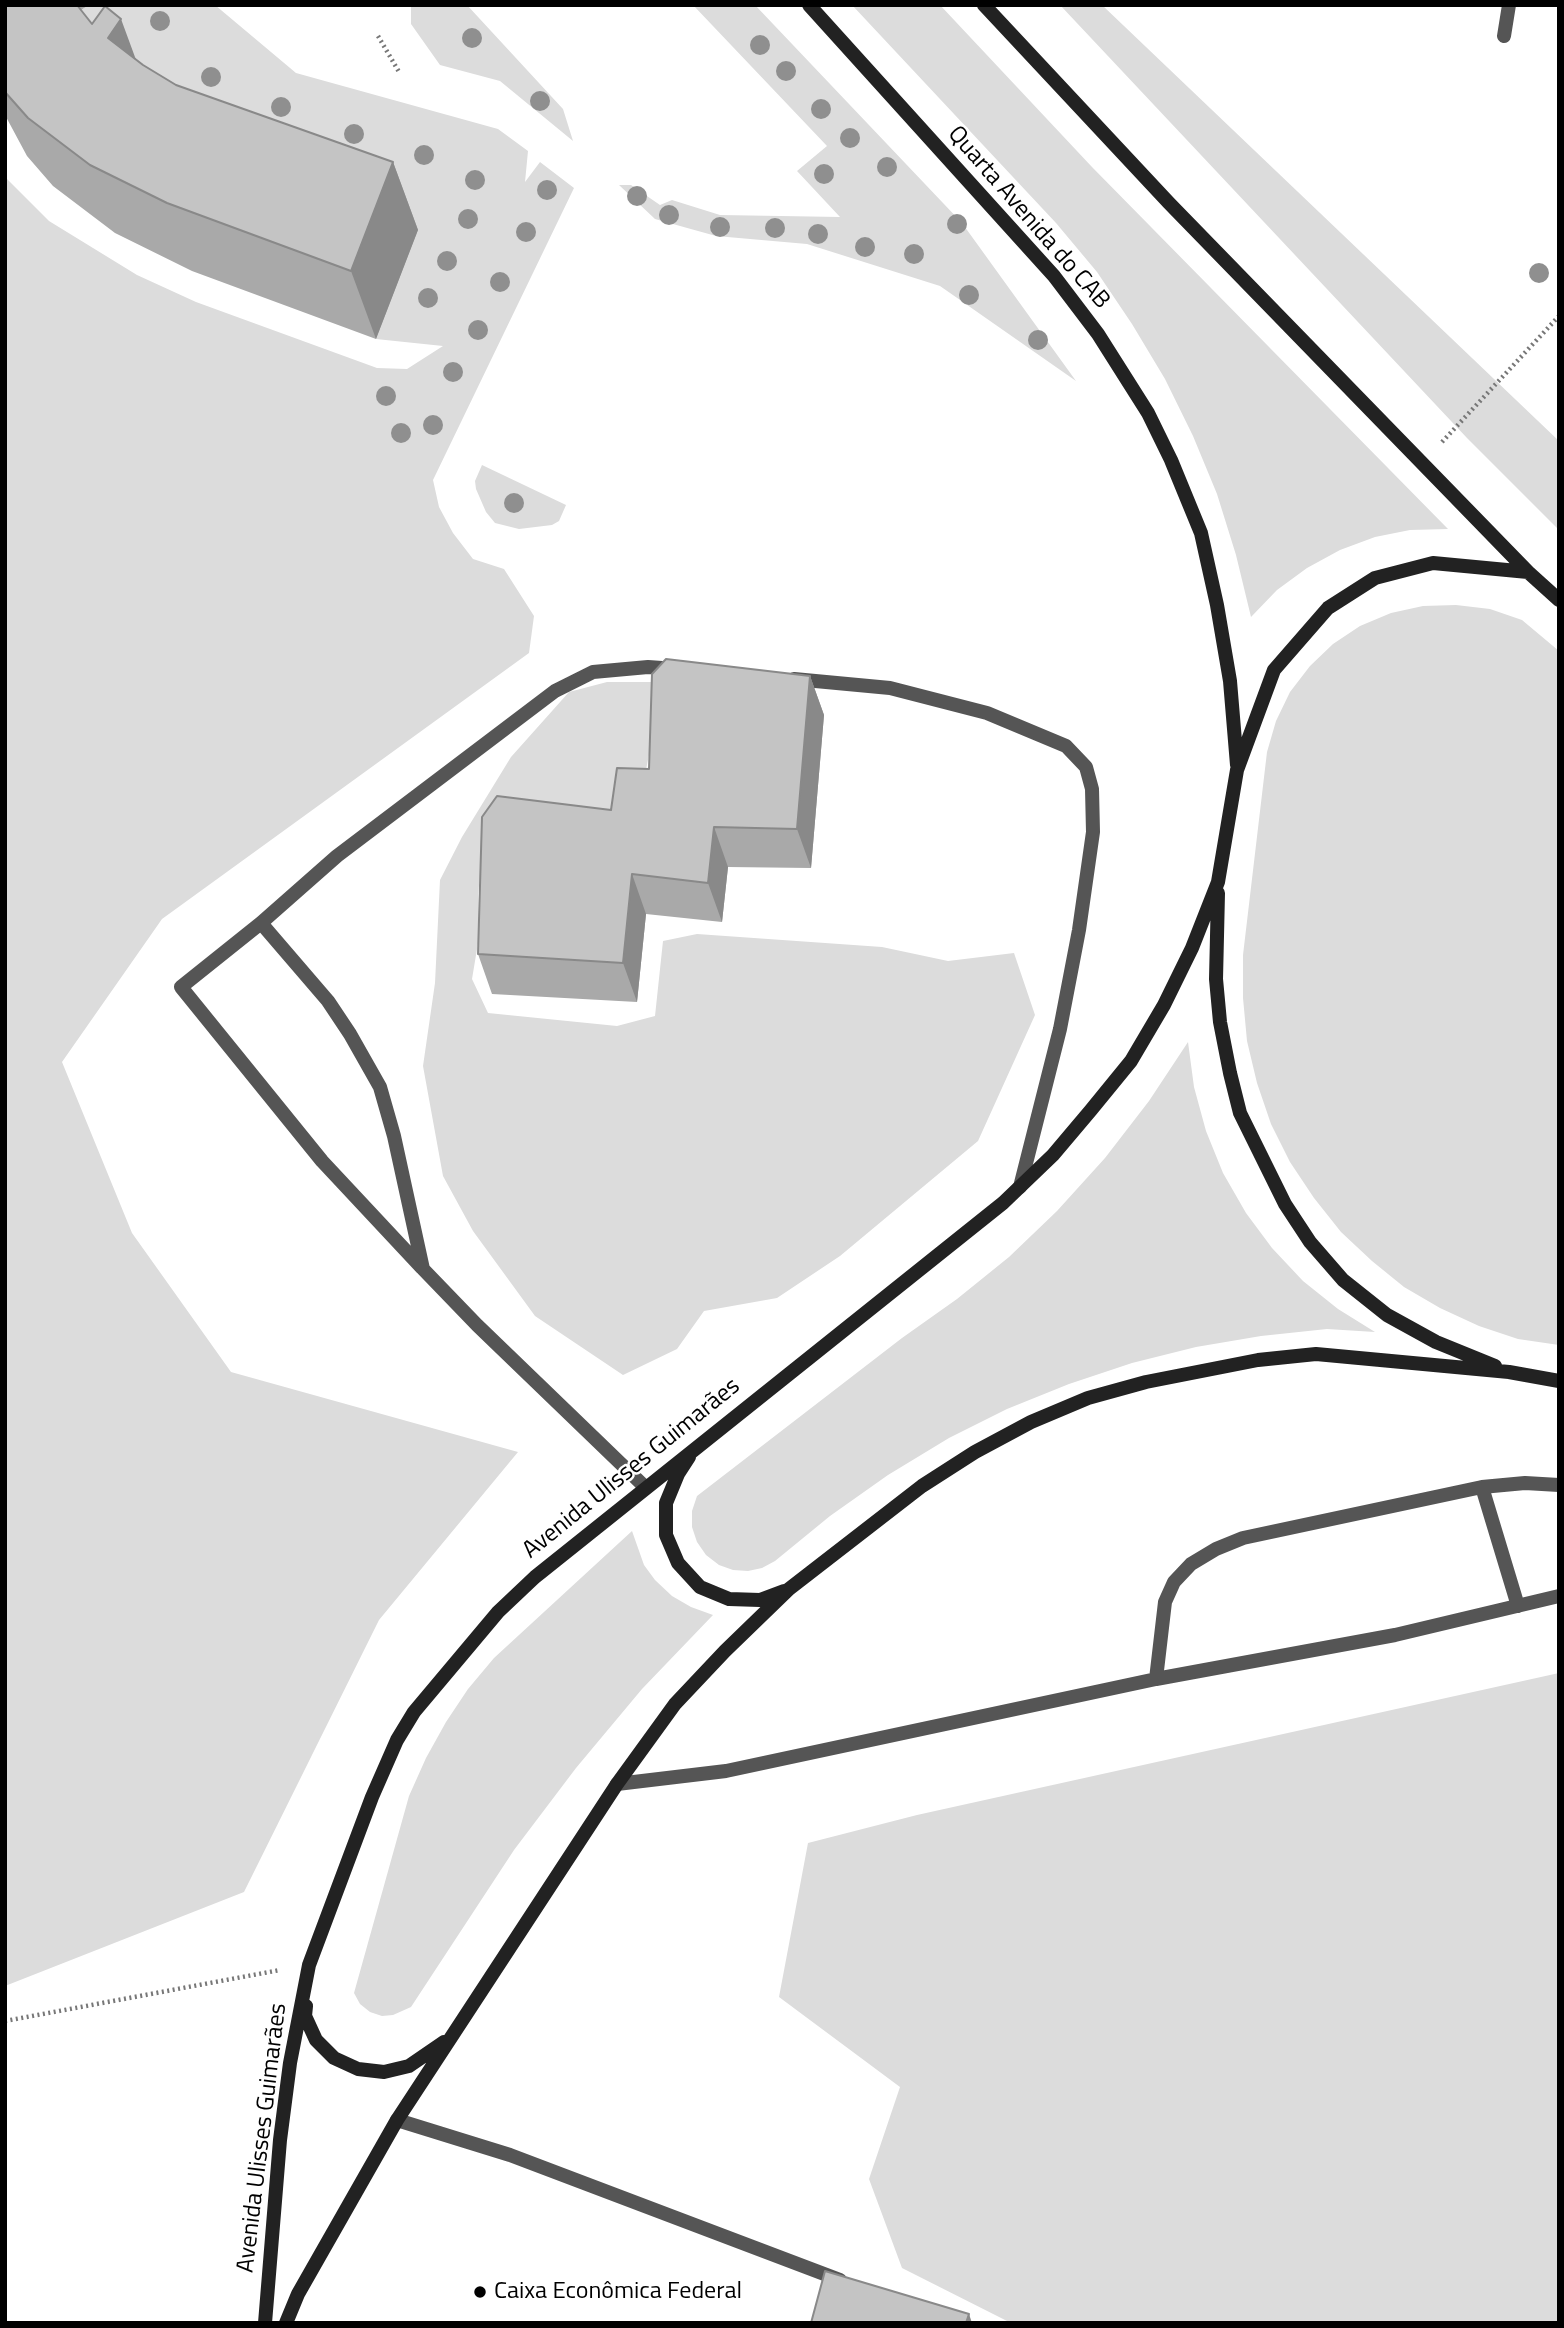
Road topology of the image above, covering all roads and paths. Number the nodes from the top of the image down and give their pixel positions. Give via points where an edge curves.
1 (809, 5) edge
2 (984, 5) edge
3 (1509, 5) edge
4 (378, 36) dead end
5 (1504, 37) dead end
6 (399, 72) dead end
7 (1559, 316) edge
8 (1422, 463) junction
9 (1528, 572) junction
10 (1559, 600) edge
11 (687, 670) edge
12 (779, 678) edge
13 (1237, 770) junction
14 (1218, 882) junction
15 (261, 923) junction
16 (1020, 1187) junction
17 (423, 1269) junction
18 (1510, 1372) junction
19 (1559, 1381) edge
20 (698, 1444) junction
21 (1559, 1485) edge
22 (645, 1487) junction
23 (1482, 1487) junction
24 (789, 1590) junction
25 (1559, 1596) edge
26 (1518, 1606) junction
27 (1156, 1679) junction
28 (617, 1784) junction
29 (309, 1965) junction
30 (5, 2021) edge
31 (458, 2030) junction
32 (397, 2120) junction
33 (859, 2288) edge
34 (265, 2323) edge
35 (286, 2323) edge

1 - 13 main road, Quarta Avenida do CAB via 1054,276 1148,413 1200,533 1230,681
2 - 8 main road via 1178,213
3 - 5 lane
4 - 6 path
7 - 8 path
8 - 9 main road
9 - 10 main road
9 - 13 main road via 1433,562 1375,578 1328,608 1273,670
11 - 15 lane via 648,667 593,672 555,691 337,856
12 - 16 lane via 890,688 987,713 1066,746 1086,766 1093,789 1093,832 1079,930 1060,1029
13 - 14 main road, Avenida Ulisses Guimarães
14 - 16 main road, Avenida Ulisses Guimarães via 1164,1005 1131,1061 1053,1155
14 - 18 main road via 1216,979 1230,1073 1240,1113 1284,1204 1343,1280 1387,1315 1436,1342
15 - 17 lane via 328,1001 380,1087
15 - 17 lane via 181,987 322,1161
16 - 20 main road, Avenida Ulisses Guimarães
17 - 22 lane
18 - 19 main road
18 - 24 main road via 1316,1354 1258,1360 1088,1398 1031,1422 922,1486
20 - 22 main road, Avenida Ulisses Guimarães
20 - 24 main road via 666,1503 666,1535 678,1563 699,1587 729,1599 760,1600
21 - 23 lane
22 - 29 main road, Avenida Ulisses Guimarães via 498,1612 414,1712 372,1797
23 - 26 lane
23 - 27 lane via 1243,1538 1216,1549 1191,1564 1174,1582 1165,1602
24 - 28 main road via 675,1704
25 - 26 lane
26 - 27 lane
27 - 28 lane via 726,1771
28 - 31 main road
29 - 30 path
29 - 31 main road via 305,2016 316,2040 334,2059 358,2069 384,2072 409,2066
29 - 34 main road, Avenida Ulisses Guimarães via 290,2063 274,2192
31 - 32 main road
32 - 33 lane via 510,2155
32 - 35 main road via 304,2282

